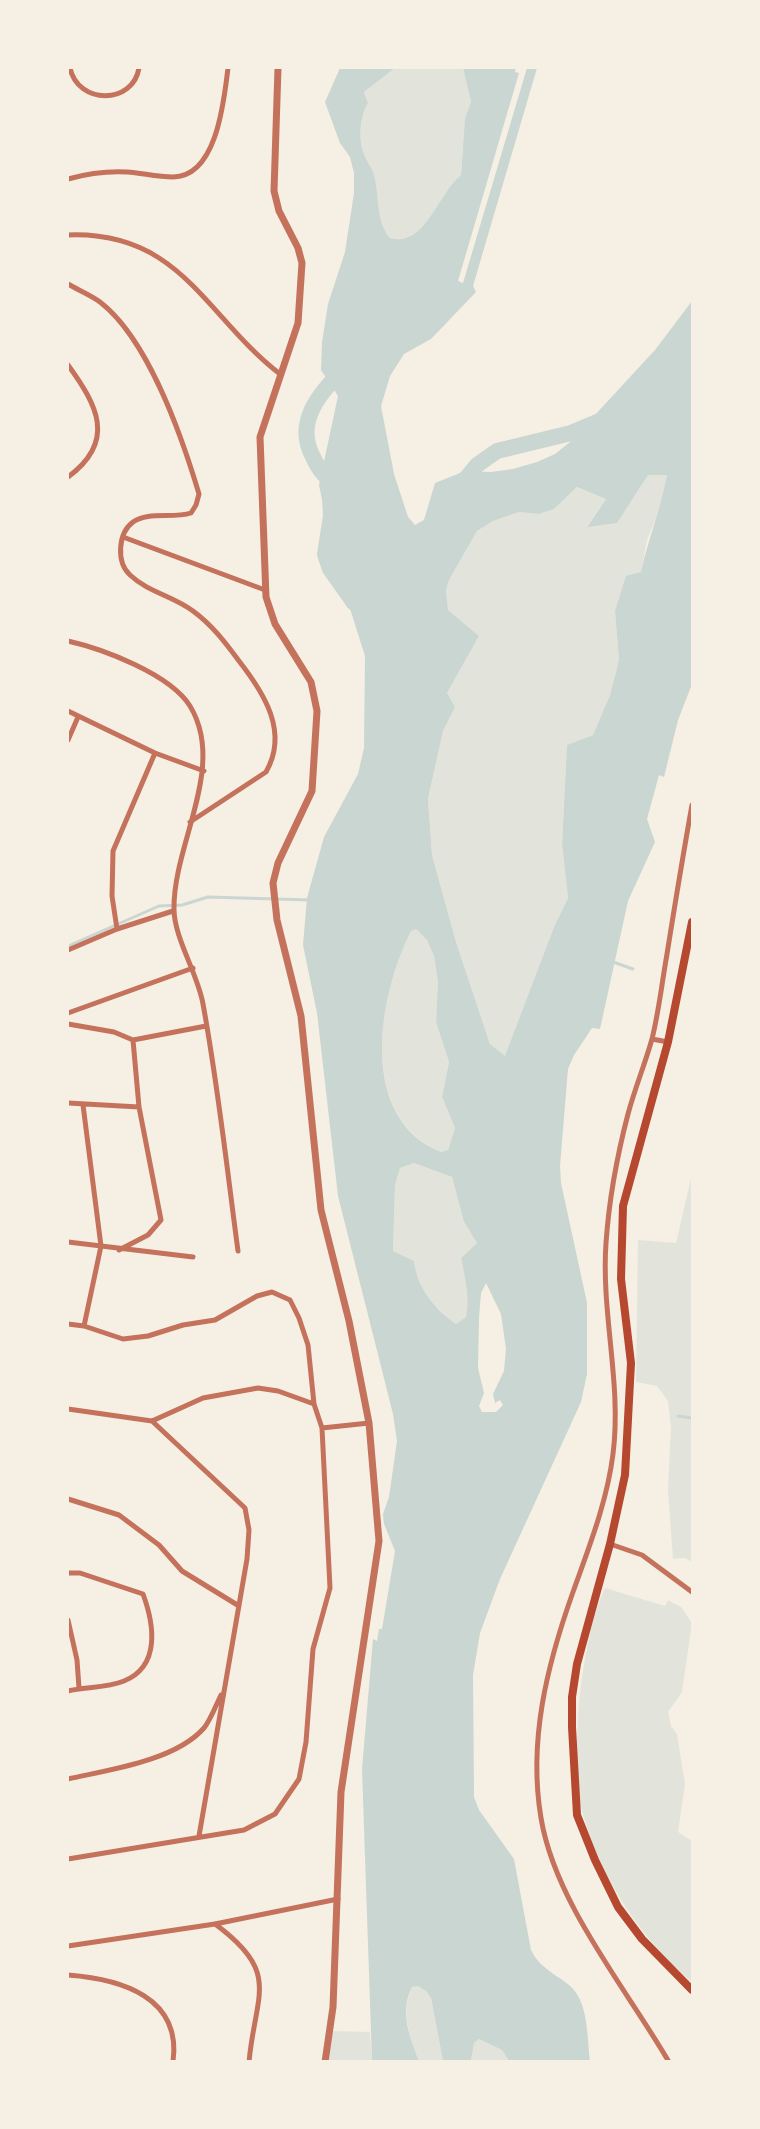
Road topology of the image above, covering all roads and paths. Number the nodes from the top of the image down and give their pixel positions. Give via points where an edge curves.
1 (228, 68) edge
2 (278, 68) edge
3 (141, 69) edge
4 (69, 71) edge
5 (68, 179) edge
6 (68, 236) edge
7 (68, 284) edge
8 (68, 364) edge
9 (279, 374) junction
10 (68, 477) edge
11 (123, 537) junction
12 (265, 590) junction
13 (68, 642) edge
14 (68, 711) edge
15 (78, 717) junction
16 (68, 740) edge
17 (154, 753) junction
18 (204, 771) junction
19 (693, 805) edge
20 (691, 817) edge
21 (190, 822) junction
22 (173, 911) junction
23 (693, 922) edge
24 (117, 929) junction
25 (68, 950) edge
26 (690, 953) edge
27 (193, 968) junction
28 (68, 1013) edge
29 (68, 1024) edge
30 (206, 1026) junction
31 (652, 1039) junction
32 (133, 1040) junction
33 (668, 1042) junction
34 (68, 1103) edge
35 (83, 1105) junction
36 (140, 1107) junction
37 (68, 1242) edge
38 (100, 1246) junction
39 (119, 1250) junction
40 (238, 1251) dead end
41 (193, 1257) dead end
42 (68, 1324) edge
43 (84, 1326) junction
44 (314, 1404) junction
45 (68, 1409) edge
46 (152, 1421) junction
47 (369, 1423) junction
48 (321, 1428) junction
49 (68, 1499) edge
50 (610, 1544) junction
51 (68, 1573) edge
52 (693, 1592) edge
53 (239, 1606) junction
54 (68, 1620) edge
55 (79, 1688) junction
56 (68, 1691) edge
57 (223, 1691) junction
58 (68, 1779) edge
59 (199, 1836) junction
60 (68, 1859) edge
61 (338, 1899) junction
62 (215, 1924) junction
63 (68, 1946) edge
64 (68, 1975) edge
65 (693, 1990) edge
66 (173, 2061) edge
67 (249, 2061) edge
68 (325, 2061) edge
69 (669, 2061) edge

1 - 5 street via 224,105 211,147 200,165 190,172 175,177 125,172
2 - 9 street via 274,191 302,263 298,323
3 - 4 street via 129,88 107,97 85,90
6 - 9 street via 104,236 171,264
7 - 11 street via 100,301 136,347 172,412 199,494 191,513 142,517 132,522
8 - 10 street via 93,403 99,421 98,440 90,455
9 - 12 street via 260,437
11 - 12 street
11 - 21 street via 120,558 128,574 154,593 191,609 217,631 265,696 274,722 276,744 266,772
12 - 47 street via 275,624 316,696 312,791 278,862 273,883 277,920 301,1016 321,1210
13 - 18 street via 98,649 144,669 179,694 198,728
14 - 15 street
15 - 16 street
15 - 17 street
17 - 18 street
17 - 24 street via 113,851 112,896
18 - 21 street
19 - 20 street
20 - 31 street
21 - 22 street
22 - 24 street
22 - 27 street
23 - 26 main road
24 - 25 street
26 - 33 main road
27 - 28 street
27 - 30 street
29 - 32 street via 114,1032
30 - 32 street
30 - 40 street
31 - 33 street
31 - 69 street via 618,1153 606,1245 606,1308 614,1368 614,1451 590,1548 546,1682 535,1755 541,1822 568,1899
32 - 36 street
33 - 50 main road via 624,1206 621,1260 631,1363 625,1475
34 - 35 street
35 - 36 street
35 - 38 street
36 - 39 street via 161,1220 148,1235
37 - 38 street
38 - 39 street
38 - 43 street
39 - 41 street
42 - 43 street
43 - 44 street via 123,1339 148,1336 215,1320 257,1296 272,1292 290,1300 300,1318 308,1345
44 - 46 street via 258,1388 203,1398
44 - 48 street
45 - 46 street
46 - 53 street via 245,1508 248,1559
47 - 48 street
47 - 61 street via 379,1541 341,1792
48 - 59 street via 330,1588 313,1649 306,1742 298,1779 276,1814 244,1830
49 - 53 street via 119,1515 159,1545 182,1571
50 - 52 street via 642,1555
50 - 65 main road via 572,1697 577,1815 618,1907 642,1939
51 - 55 street via 80,1573 143,1594 154,1634 142,1666 124,1681
53 - 57 street
54 - 55 street
55 - 56 street
57 - 58 street via 204,1728 174,1750
57 - 59 street
59 - 60 street
61 - 62 street
61 - 68 street via 333,2007
62 - 63 street
62 - 67 street via 242,1946 259,1973 261,1995
64 - 66 street via 118,1986 154,2000 172,2029

